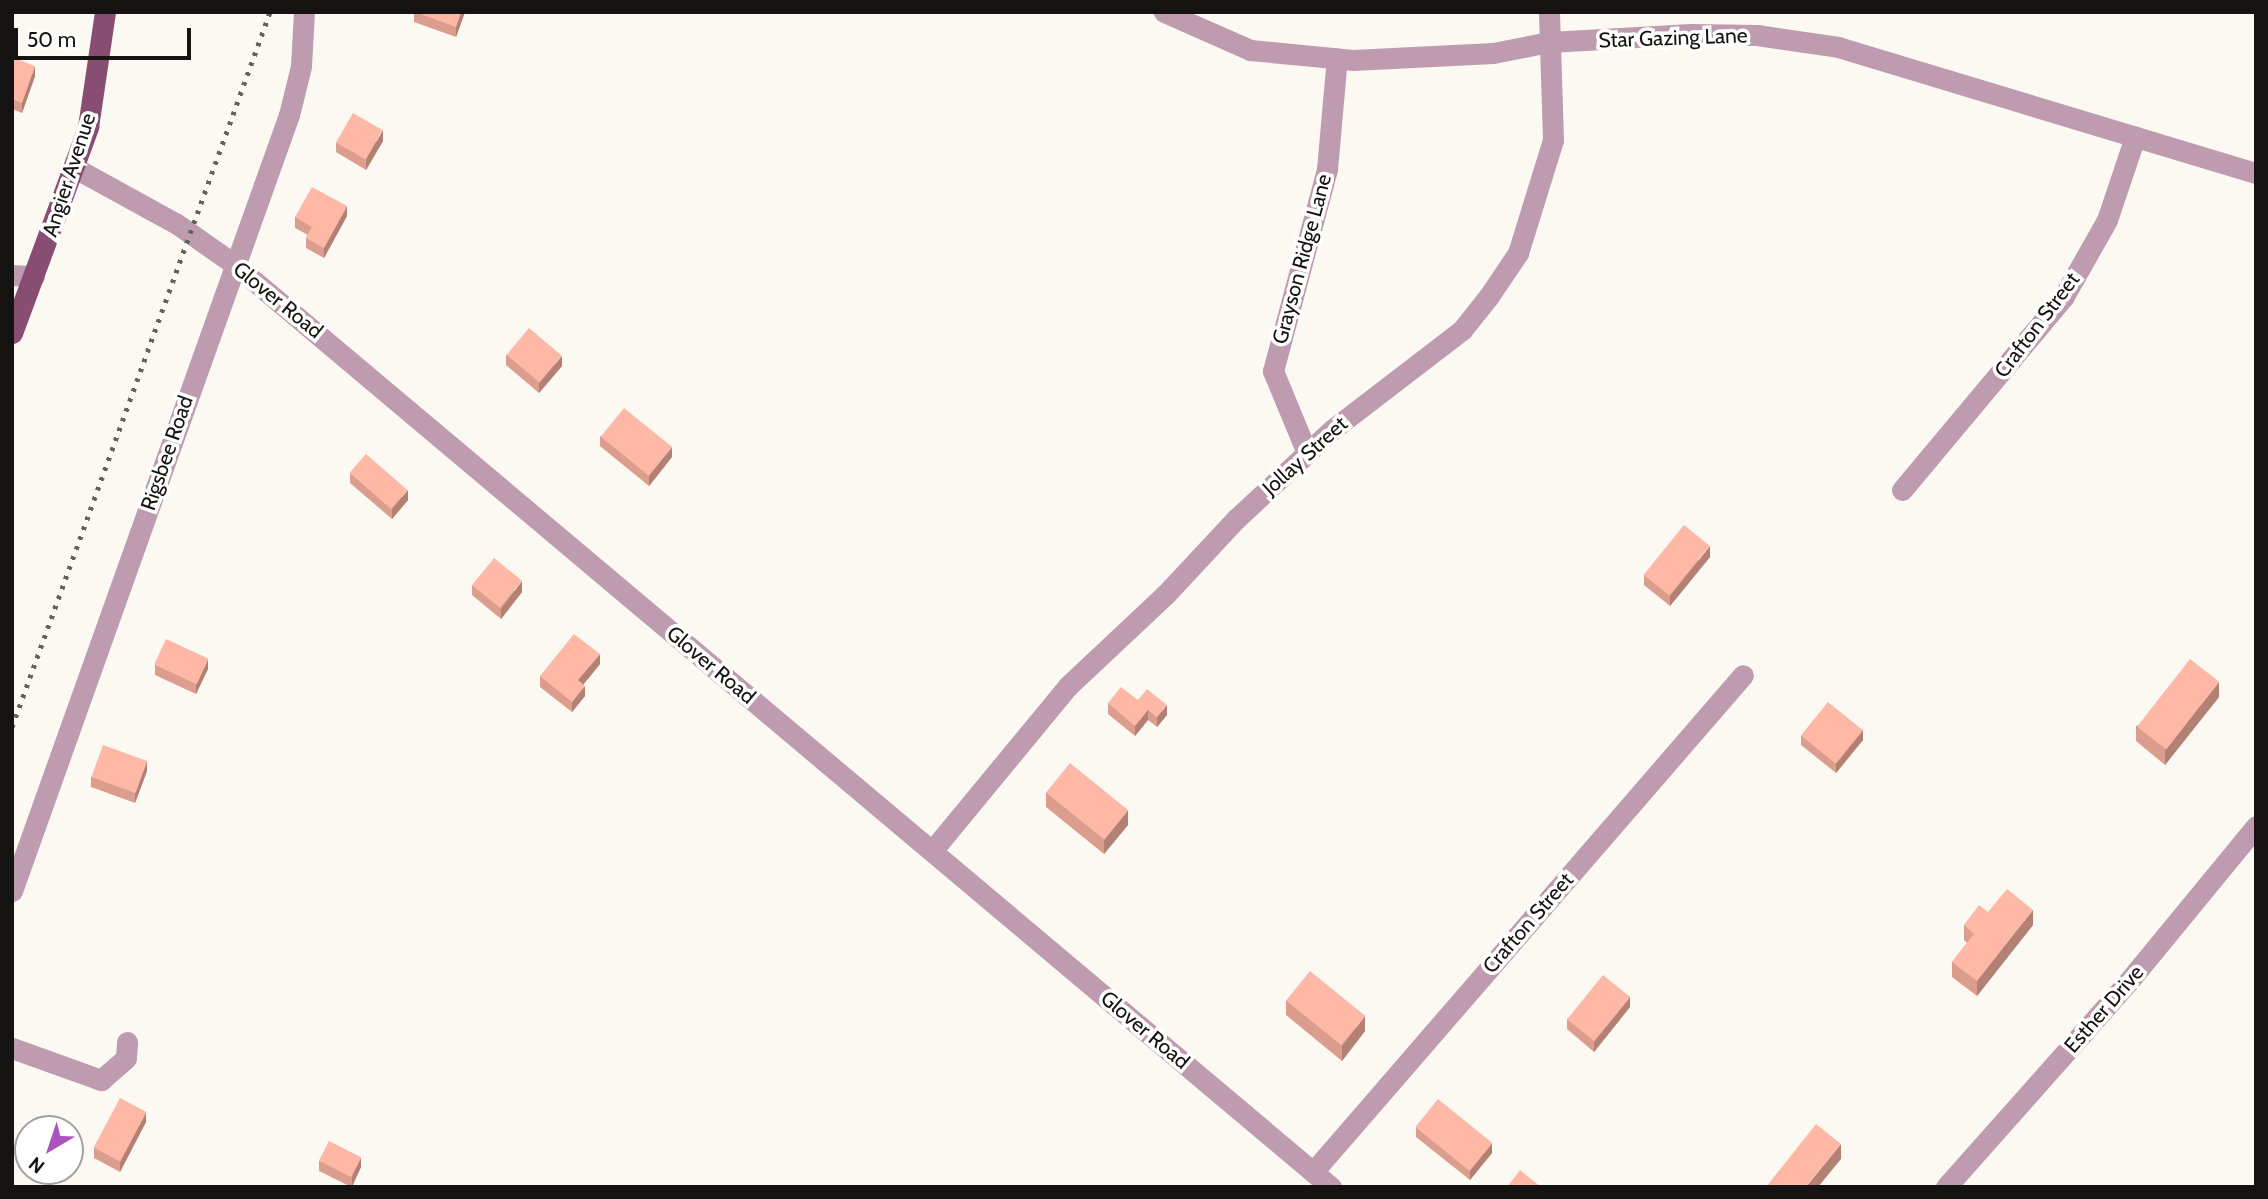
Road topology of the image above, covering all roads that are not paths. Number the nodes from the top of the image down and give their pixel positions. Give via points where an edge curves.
1 (105, 12) edge
2 (304, 12) edge
3 (1164, 12) edge
4 (1549, 12) edge
5 (1549, 42) junction
6 (1337, 58) junction
7 (2135, 137) junction
8 (75, 168) junction
9 (2256, 173) edge
10 (234, 264) junction
11 (12, 275) edge
12 (34, 276) junction
13 (12, 333) edge
14 (1307, 453) junction
15 (1902, 490) dead end
16 (1743, 675) dead end
17 (2256, 826) edge
18 (932, 851) junction
19 (12, 891) edge
20 (127, 1042) dead end
21 (12, 1048) edge
22 (1313, 1172) junction
23 (1331, 1187) edge
24 (1946, 1187) edge

1 - 8 main road, Angier Avenue via 88,127
2 - 10 street, Rigsbee Road via 302,66 289,115
3 - 6 street, Star Gazing Lane via 1250,50
4 - 5 street, Jollay Street
5 - 6 street, Star Gazing Lane via 1493,53
5 - 7 street, Star Gazing Lane via 1704,34 1757,35 1838,47
5 - 14 street, Jollay Street via 1552,140 1518,253 1462,330
6 - 14 street, Grayson Ridge Lane via 1327,169 1273,371
7 - 9 street, Star Gazing Lane
7 - 15 street, Crafton Street via 2107,220 2064,296
8 - 10 street, Glover Road via 177,223
8 - 12 main road, Angier Avenue
10 - 18 street, Glover Road
10 - 19 street, Rigsbee Road
11 - 12 street
12 - 13 main road, Angier Avenue
14 - 18 street, Jollay Street via 1068,686
16 - 22 street, Crafton Street
17 - 24 street, Esther Drive via 2128,982
18 - 22 street, Glover Road
20 - 21 street via 126,1058 100,1080
22 - 23 street, Glover Road

